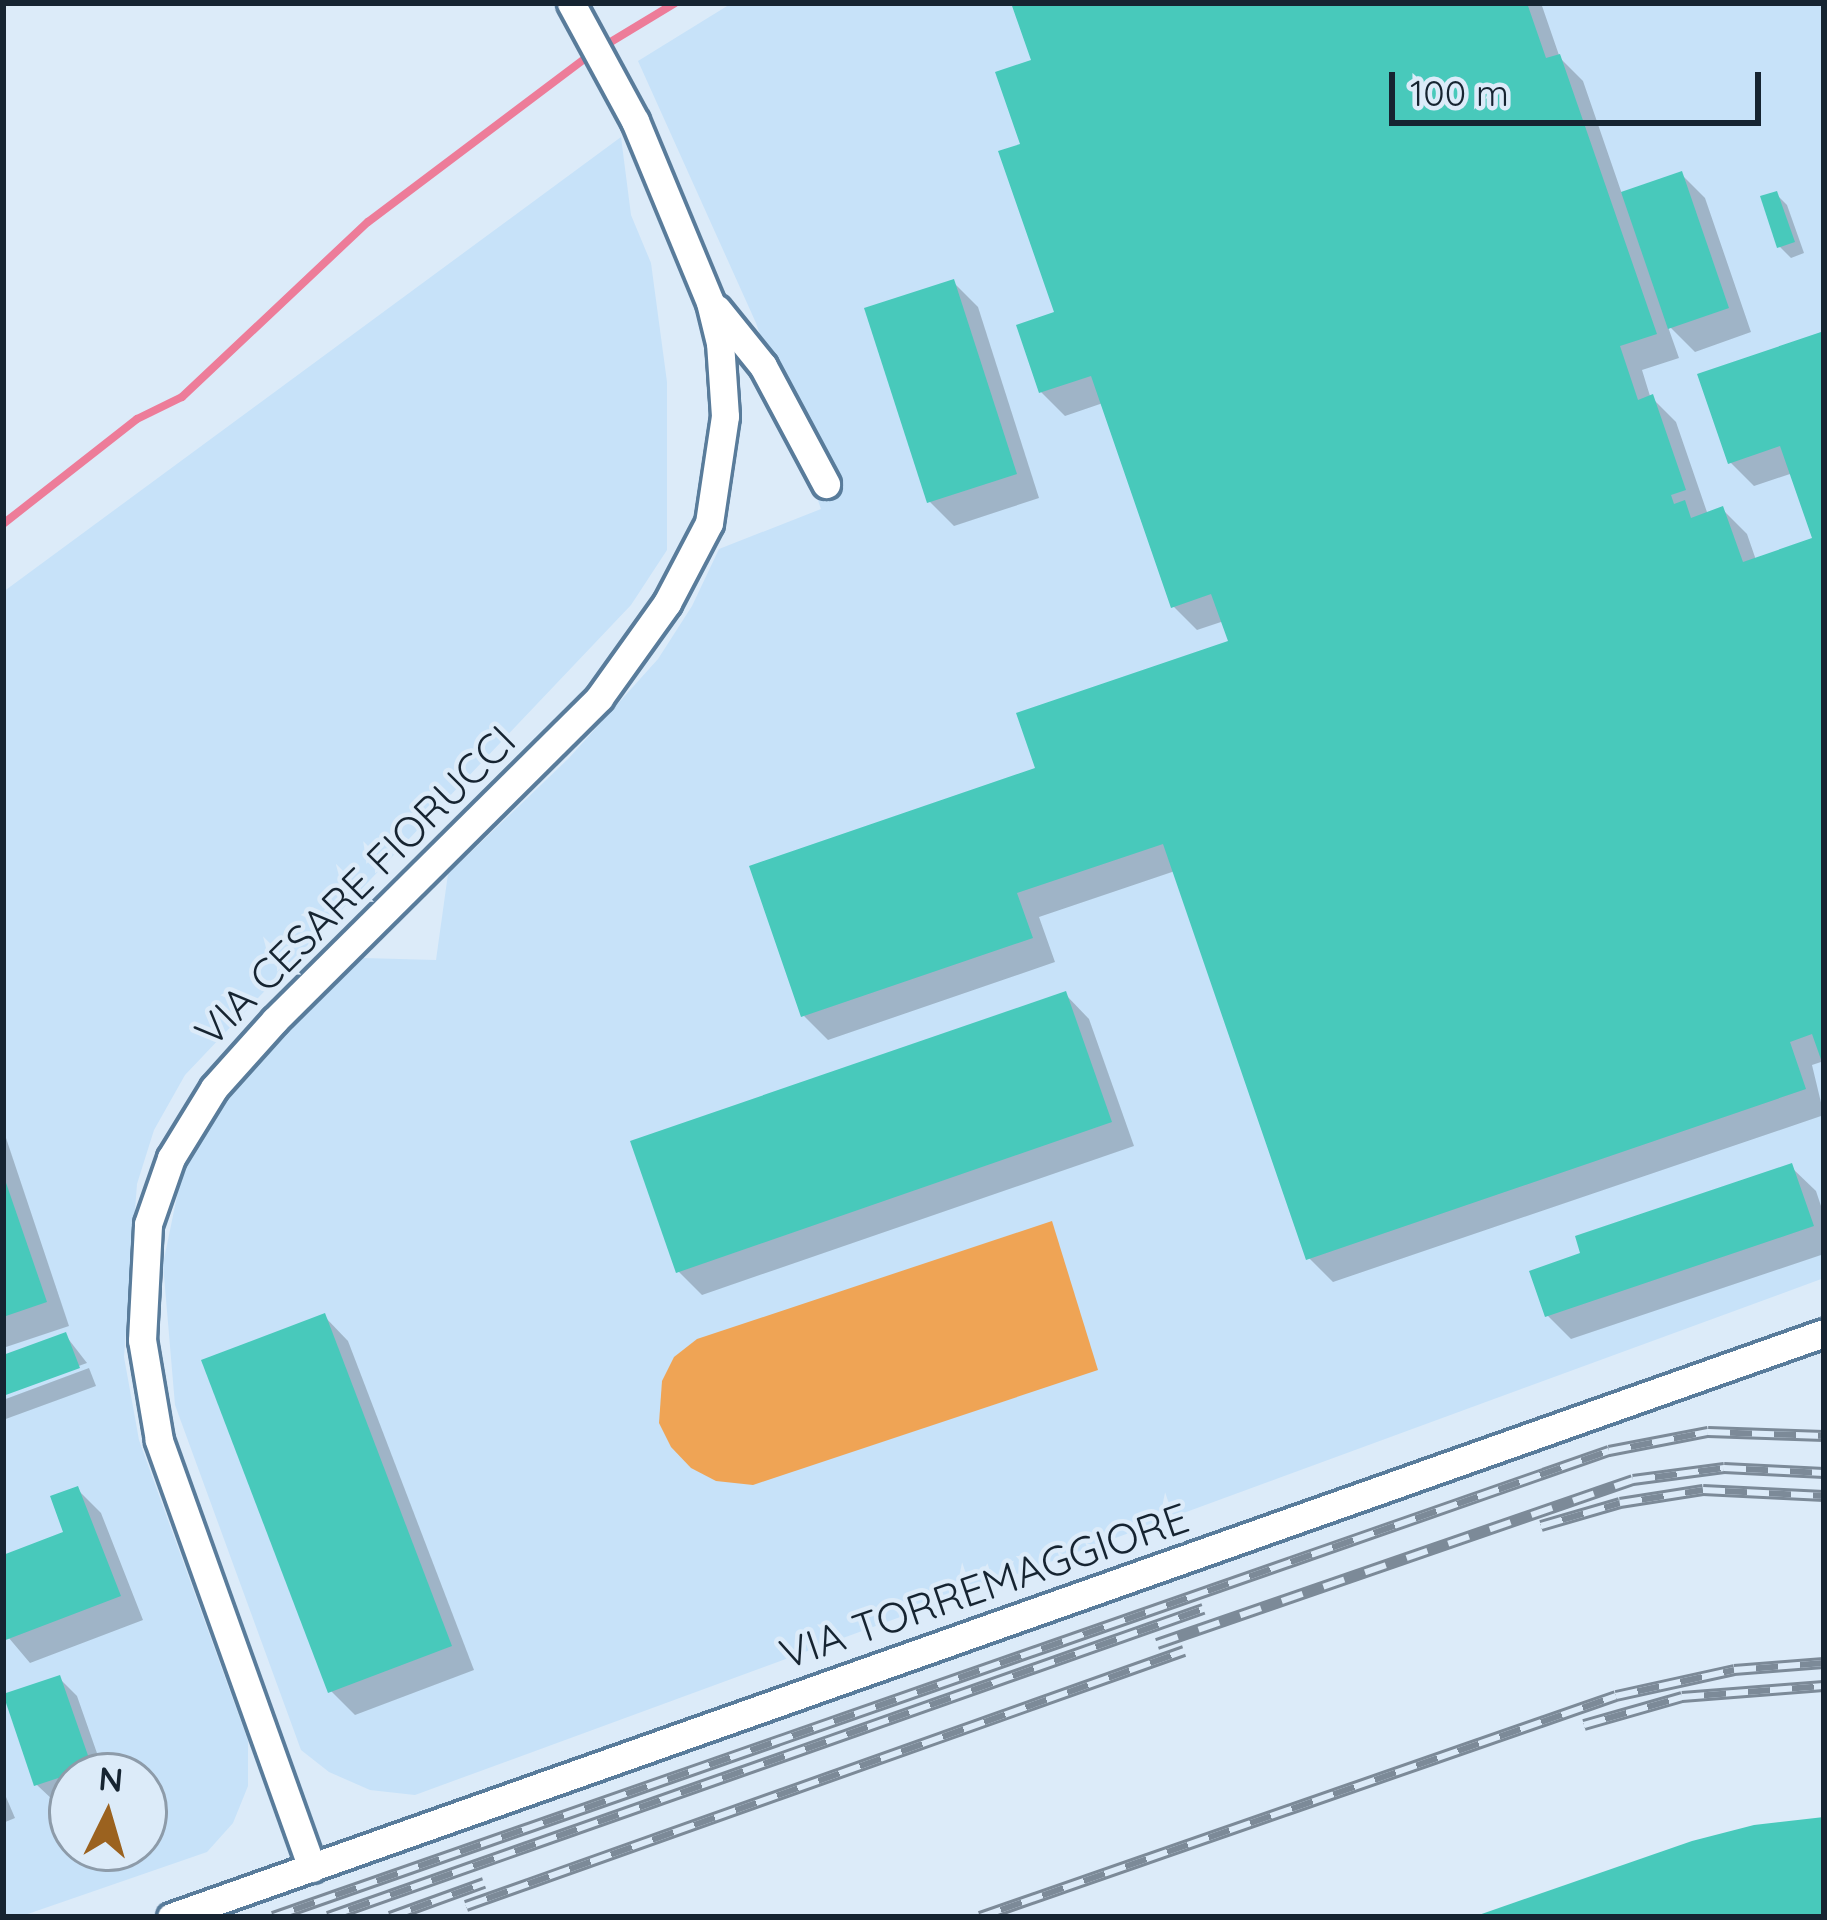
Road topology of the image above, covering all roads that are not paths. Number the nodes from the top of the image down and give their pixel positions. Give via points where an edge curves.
1 (573, 6) edge
2 (707, 296) junction
3 (826, 484) dead end
4 (1824, 1333) edge
5 (312, 1868) junction
6 (171, 1917) edge

1 - 2 street, VIA CESARE FIORUCCI via 620,89
2 - 3 street via 763,366
2 - 5 street, VIA CESARE FIORUCCI via 724,380 722,453 709,523 667,603 599,698 214,1088 171,1158 148,1224 142,1340 159,1440
4 - 5 street, VIA TORREMAGGIORE
5 - 6 street, VIA TORREMAGGIORE

